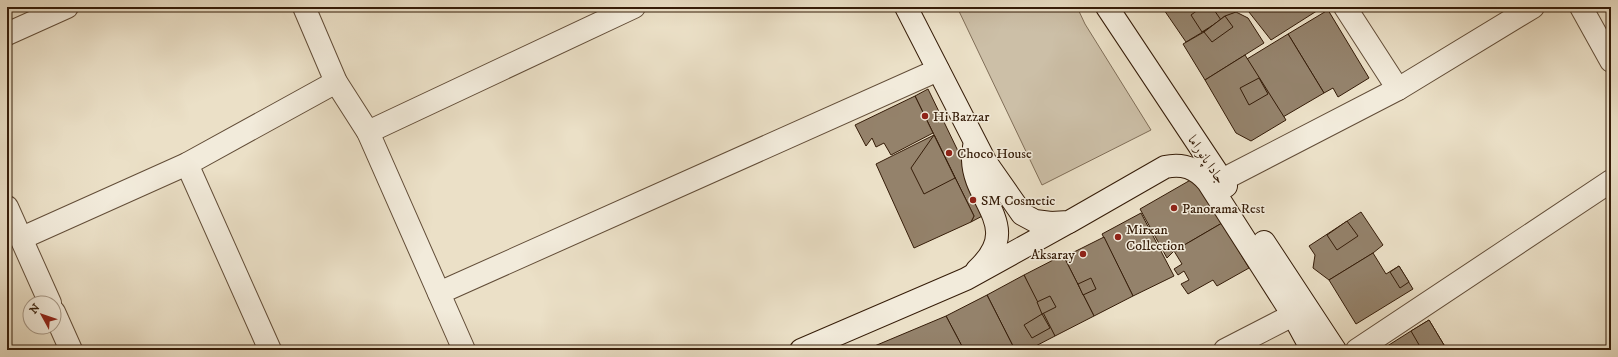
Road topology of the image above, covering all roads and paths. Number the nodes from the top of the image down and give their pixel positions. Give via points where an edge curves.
1 (67, 7) edge
2 (304, 7) edge
3 (634, 7) edge
4 (906, 7) edge
5 (1107, 7) edge
6 (1345, 7) edge
7 (1533, 7) edge
8 (1581, 7) edge
9 (7, 34) edge
10 (1611, 60) edge
11 (938, 70) junction
12 (336, 82) junction
13 (1398, 89) junction
14 (368, 132) junction
15 (975, 142) junction
16 (187, 164) junction
17 (1222, 180) junction
18 (1611, 181) edge
19 (7, 207) edge
20 (1069, 222) junction
21 (22, 238) junction
22 (966, 279) junction
23 (439, 293) junction
24 (47, 295) edge
25 (1293, 315) junction
26 (62, 330) edge
27 (71, 350) edge
28 (270, 350) edge
29 (464, 350) edge
30 (803, 350) edge
31 (1225, 350) edge
32 (1312, 350) edge
33 (1335, 350) edge
34 (1357, 350) edge

1 - 9 street
2 - 12 street
3 - 14 street
4 - 11 street
5 - 17 street, جادا پانوراما
6 - 13 street
7 - 13 street
8 - 10 street
11 - 15 street
11 - 23 street
12 - 14 street
12 - 16 street
13 - 17 street
14 - 23 street
15 - 20 street via 985,161 1022,214 1035,222
15 - 22 street via 974,170 992,210 997,235 987,259
16 - 21 street
16 - 28 street
17 - 33 street, جادا پانوراما
18 - 34 street
19 - 21 street
20 - 22 street
20 - 25 street via 1165,167 1179,165 1193,169 1208,182
21 - 24 street
22 - 30 street
23 - 29 street
25 - 31 street
25 - 32 street
26 - 27 street

